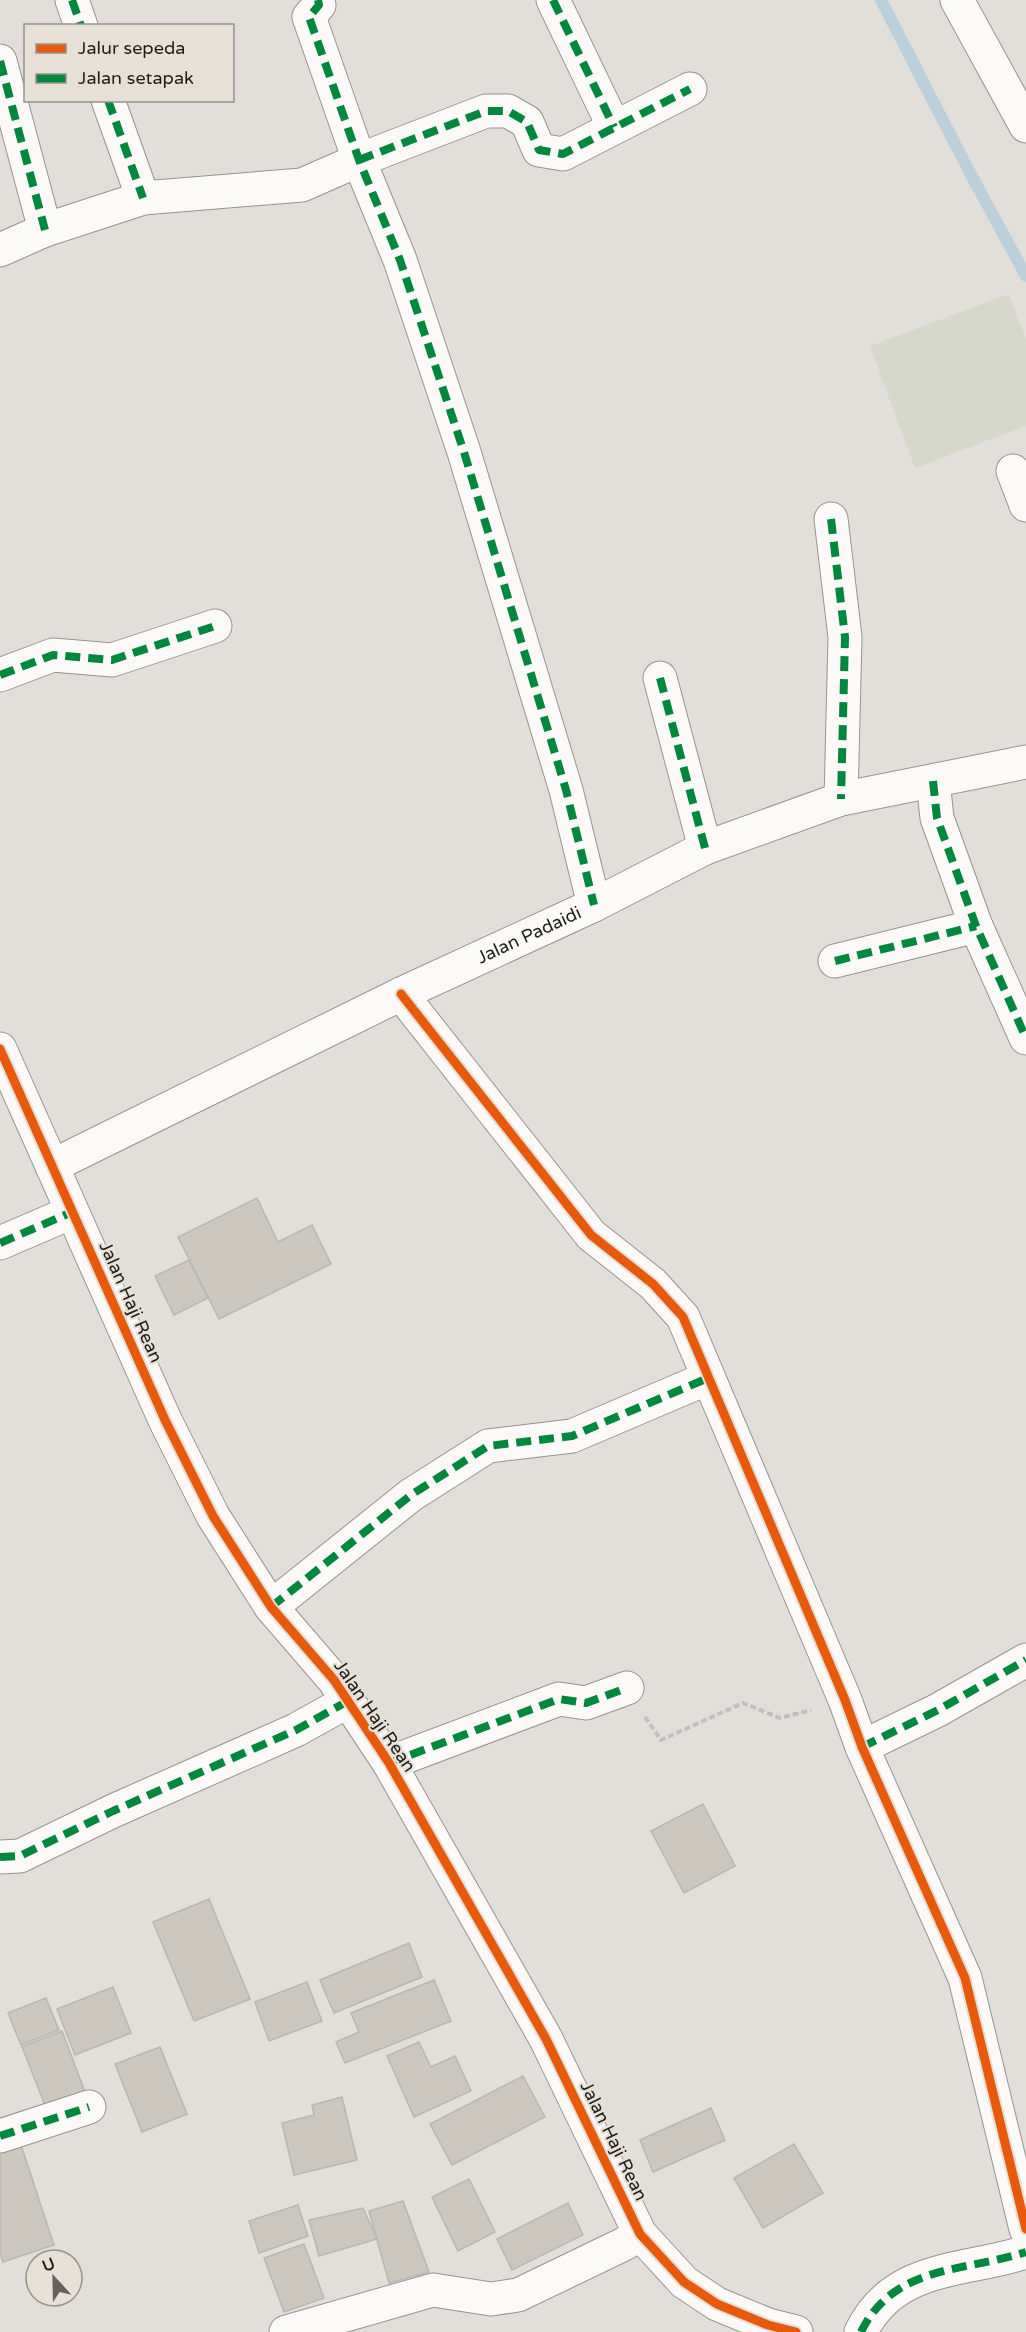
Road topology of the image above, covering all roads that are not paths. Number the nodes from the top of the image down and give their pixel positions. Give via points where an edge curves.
1 (72, 0) edge
2 (318, 0) edge
3 (553, 0) edge
4 (957, 0) edge
5 (80, 24) edge
6 (0, 61) edge
7 (690, 89) dead end
8 (109, 102) edge
9 (1026, 126) edge
10 (614, 128) junction
11 (359, 160) junction
12 (143, 198) junction
13 (45, 230) junction
14 (0, 250) edge
15 (1013, 471) dead end
16 (1026, 505) edge
17 (831, 519) dead end
18 (215, 626) dead end
19 (0, 675) edge
20 (660, 678) dead end
21 (1026, 762) edge
22 (933, 782) junction
23 (841, 799) junction
24 (705, 848) junction
25 (594, 904) junction
26 (976, 926) junction
27 (836, 961) dead end
28 (401, 994) junction
29 (1026, 1038) edge
30 (0, 1049) edge
31 (52, 1166) junction
32 (72, 1212) junction
33 (0, 1244) edge
34 (708, 1378) junction
35 (271, 1607) junction
36 (1026, 1660) edge
37 (627, 1688) dead end
38 (348, 1701) junction
39 (862, 1747) junction
40 (389, 1763) junction
41 (0, 1857) edge
42 (89, 2107) dead end
43 (0, 2136) edge
44 (1026, 2229) edge
45 (640, 2234) junction
46 (1026, 2252) edge
47 (776, 2330) edge
48 (286, 2332) edge
49 (861, 2332) edge

1 - 5 street
2 - 11 street via 319,5 309,17
3 - 10 street
4 - 9 street
6 - 13 street
7 - 10 street
8 - 12 street
10 - 11 street via 563,154 538,150 527,122 508,111 486,111
11 - 12 street via 302,185
11 - 25 street via 400,260 464,452 566,790
12 - 13 street
13 - 14 street
15 - 16 street
17 - 23 street via 845,637
18 - 19 street via 112,660 53,656
20 - 24 street
21 - 22 street, Jalan Padaidi
22 - 23 street, Jalan Padaidi
22 - 26 street via 937,818
23 - 24 street, Jalan Padaidi
24 - 25 street, Jalan Padaidi
25 - 28 street, Jalan Padaidi
26 - 27 street
26 - 29 street
28 - 31 street, Jalan Padaidi
28 - 34 street via 591,1235 653,1284 683,1317
30 - 31 street, Jalan Haji Rean
31 - 32 street, Jalan Haji Rean
32 - 33 street
32 - 35 street, Jalan Haji Rean via 165,1420 213,1515
34 - 35 street via 572,1436 488,1446 411,1495
34 - 39 street
35 - 38 street, Jalan Haji Rean
36 - 39 street
37 - 40 street via 586,1703 559,1699
38 - 40 street, Jalan Haji Rean
38 - 41 street via 296,1730 20,1856
39 - 44 street via 965,1978
40 - 45 street, Jalan Haji Rean via 546,2039
42 - 43 street
45 - 47 street, Jalan Haji Rean via 684,2282 717,2304
45 - 48 street via 518,2295 491,2299 433,2290
46 - 49 street via 928,2274 891,2294 868,2318

